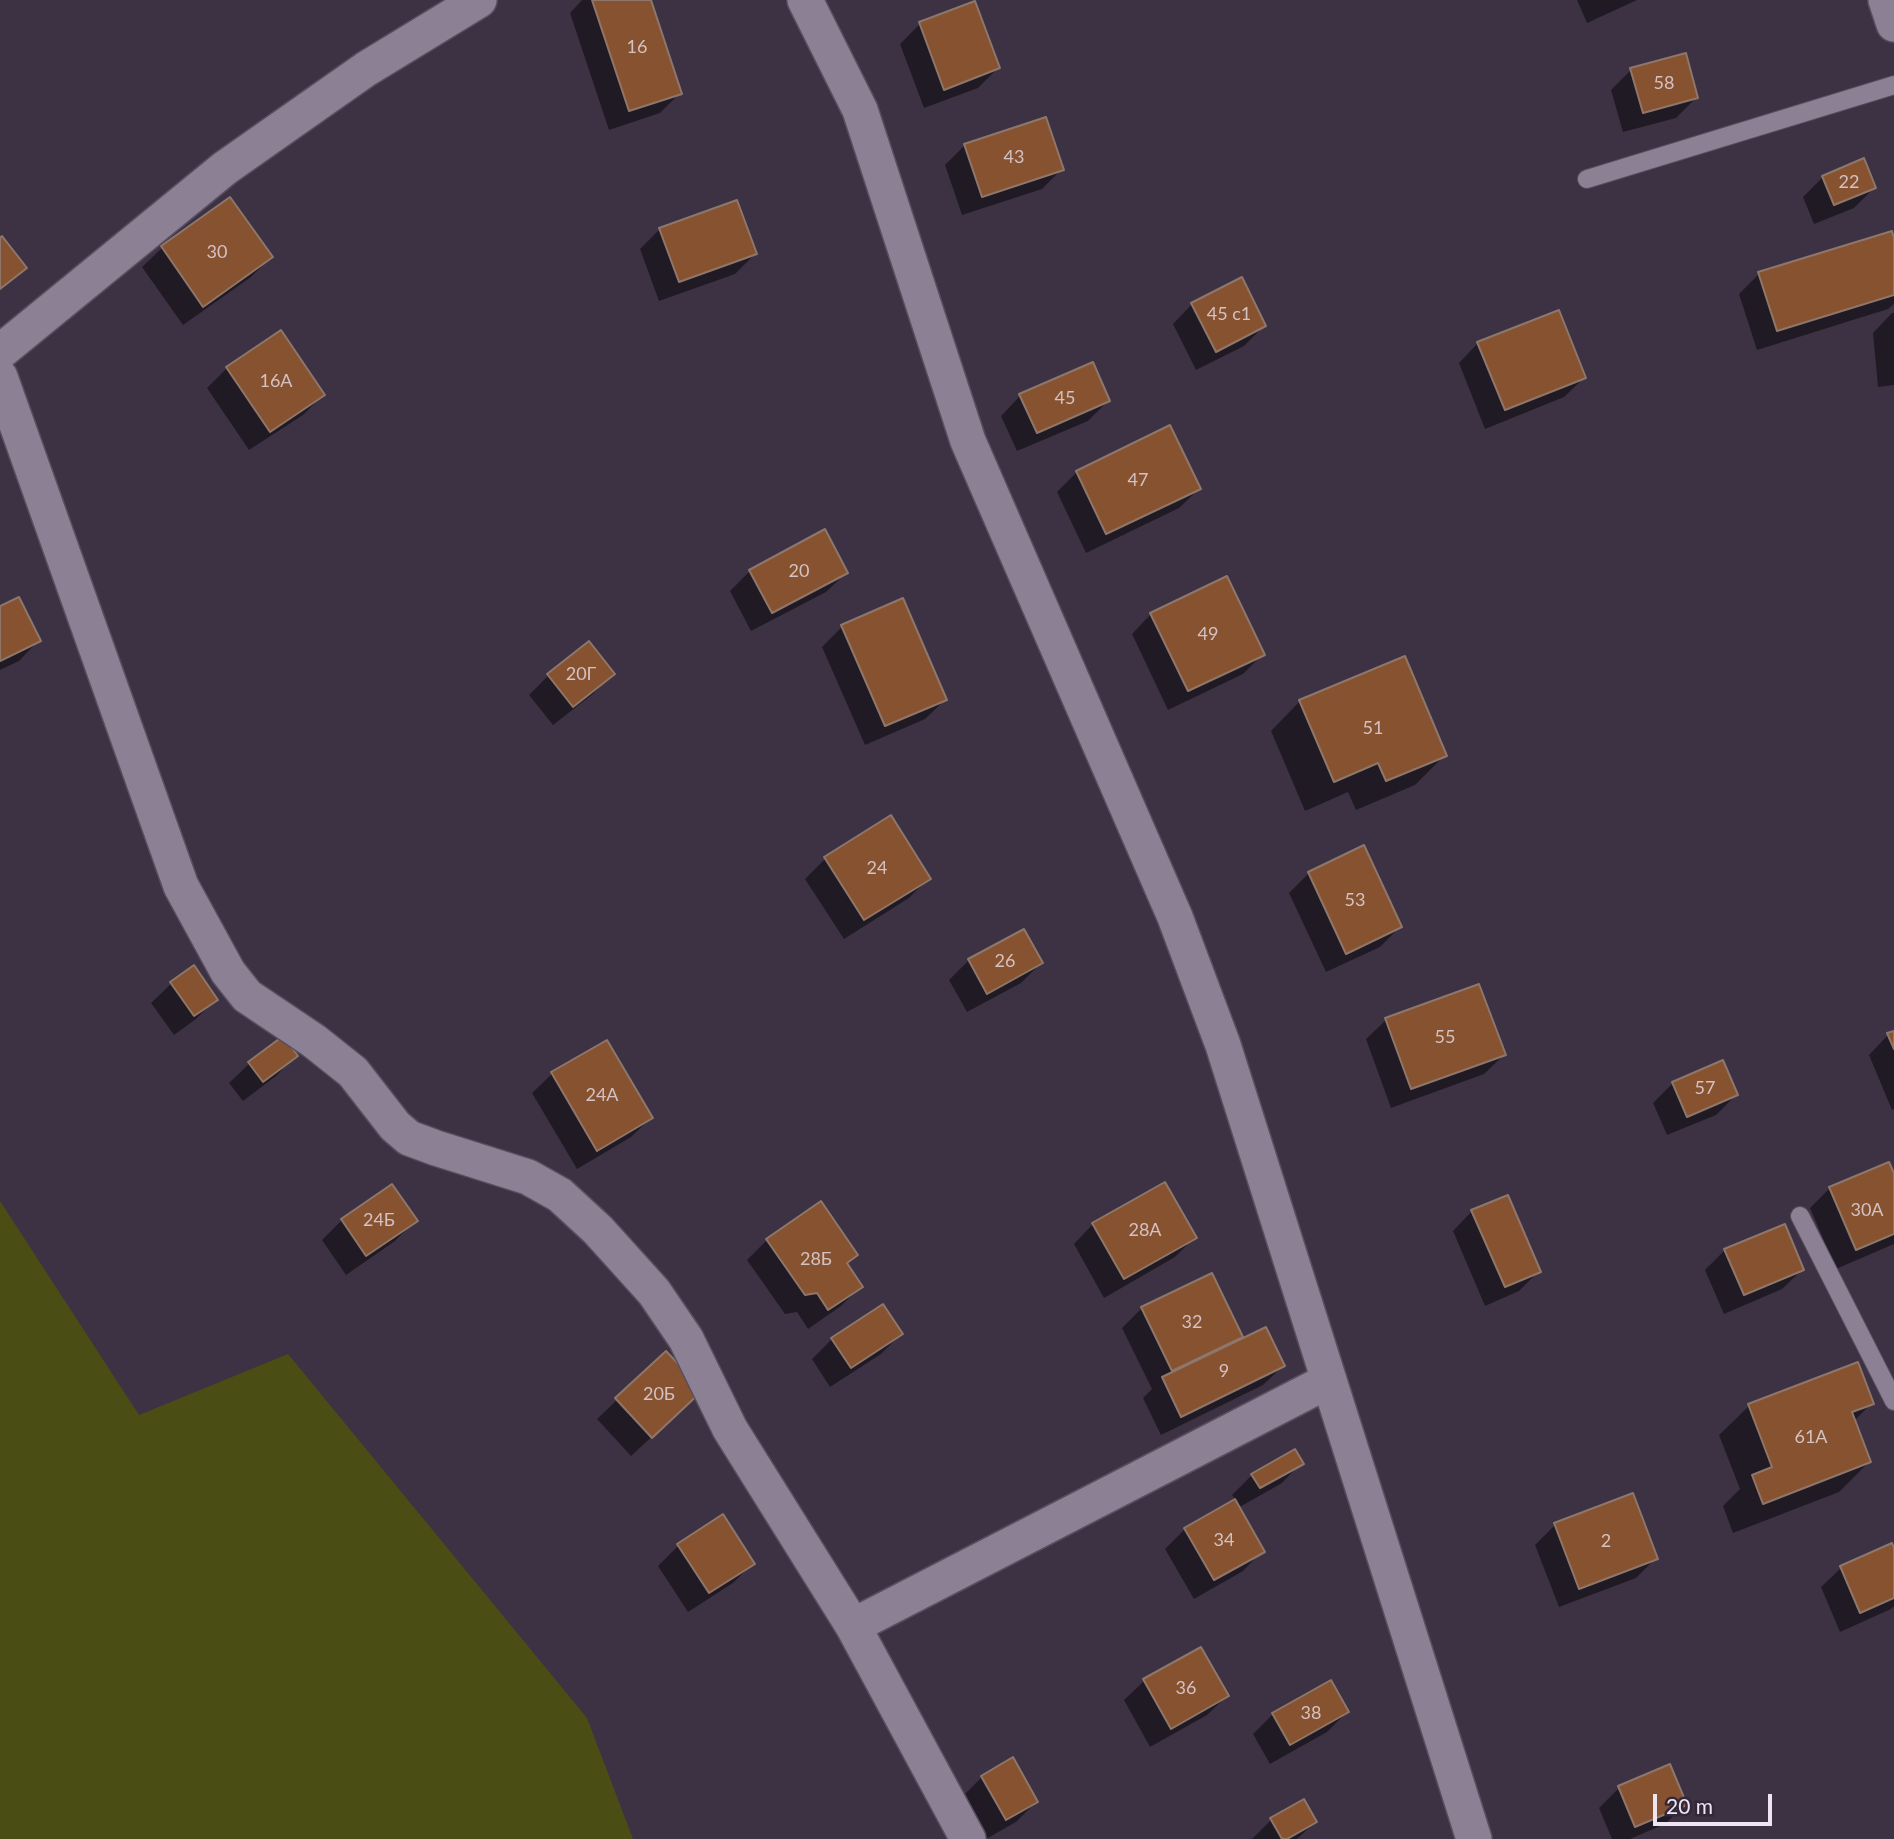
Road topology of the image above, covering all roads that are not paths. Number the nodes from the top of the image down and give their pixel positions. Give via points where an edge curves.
1 (479, 0) edge
2 (804, 0) edge
3 (1886, 0) edge
4 (1894, 24) edge
5 (1894, 85) edge
6 (1587, 179) dead end
7 (0, 352) edge
8 (0, 377) edge
9 (1800, 1216) dead end
10 (1328, 1381) junction
11 (1894, 1401) edge
12 (853, 1626) junction
13 (968, 1839) edge
14 (1474, 1839) edge

1 - 7 street via 366,69 225,168
2 - 10 street via 860,110 968,441 1175,917 1223,1045
3 - 4 street
5 - 6 lane
8 - 12 street via 181,886 228,972 247,996 353,1072 409,1138 528,1177 560,1195 598,1230 654,1292 686,1339 730,1429
9 - 11 lane
10 - 12 street
10 - 14 street
12 - 13 street

